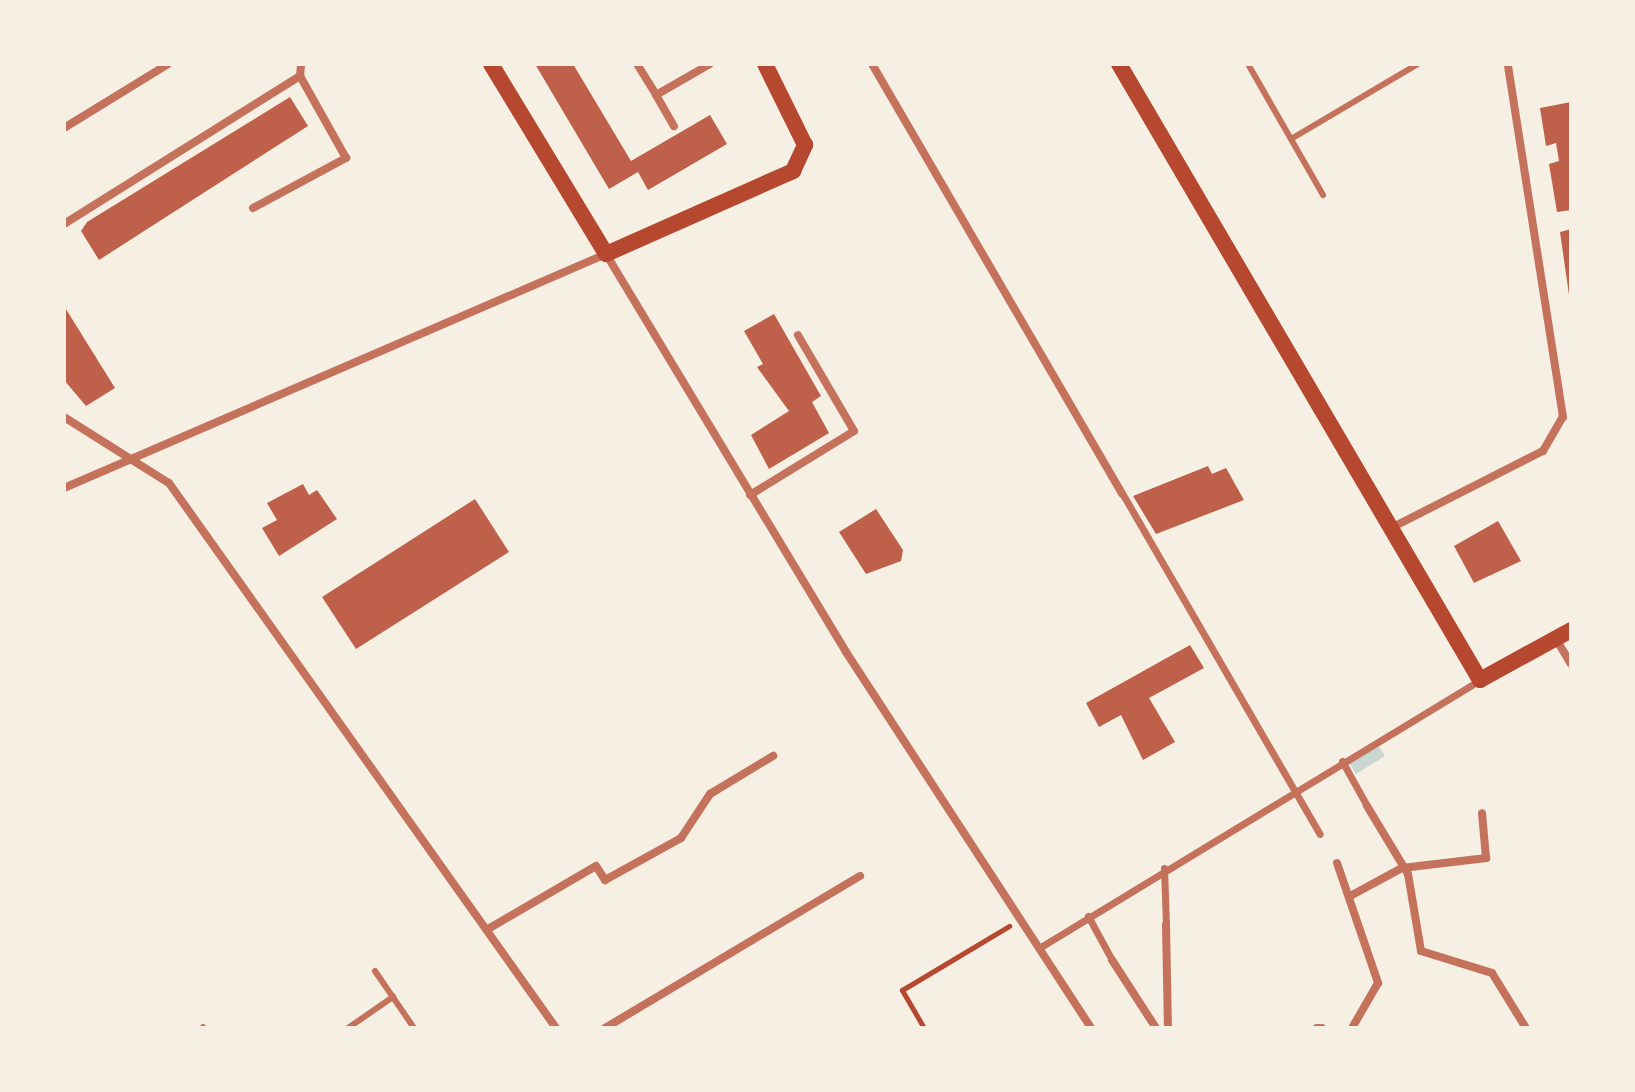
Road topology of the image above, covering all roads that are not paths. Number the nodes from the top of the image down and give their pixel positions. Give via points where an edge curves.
1 (168, 64) edge
2 (301, 64) edge
3 (491, 64) edge
4 (637, 64) edge
5 (710, 64) edge
6 (765, 64) edge
7 (872, 64) edge
8 (1119, 64) edge
9 (1248, 64) edge
10 (1418, 64) edge
11 (1508, 64) edge
12 (300, 76) junction
13 (656, 95) junction
14 (674, 126) dead end
15 (64, 128) edge
16 (1291, 139) junction
17 (1323, 195) dead end
18 (253, 208) dead end
19 (64, 224) edge
20 (606, 254) junction
21 (798, 335) dead end
22 (64, 417) edge
23 (130, 454) junction
24 (64, 488) edge
25 (1122, 493) joint
26 (750, 495) junction
27 (1393, 527) junction
28 (1564, 634) edge
29 (1571, 664) edge
30 (1480, 680) junction
31 (773, 756) dead end
32 (1342, 761) junction
33 (1294, 789) junction
34 (1367, 806) joint
35 (1482, 813) dead end
36 (1320, 834) dead end
37 (1337, 863) dead end
38 (1164, 868) junction
39 (1402, 868) junction
40 (860, 876) dead end
41 (1352, 895) junction
42 (1088, 916) junction
43 (1166, 925) joint
44 (488, 929) junction
45 (1039, 948) junction
46 (1112, 960) joint
47 (375, 971) dead end
48 (393, 997) junction
49 (348, 1028) edge
50 (414, 1028) edge
51 (556, 1028) edge
52 (605, 1028) edge
53 (1091, 1028) edge
54 (1156, 1028) edge
55 (1168, 1028) edge
56 (1352, 1028) edge
57 (1526, 1028) edge

1 - 15 street
2 - 12 street
3 - 20 main road
4 - 13 street
5 - 13 street
6 - 20 main road via 805,145 793,171
7 - 25 street
8 - 27 main road
9 - 16 lane
10 - 16 lane
11 - 27 street via 1563,417 1543,451
12 - 18 street via 346,158
12 - 19 street
13 - 14 street
16 - 17 lane
20 - 23 street
20 - 26 street
21 - 26 street via 854,431
22 - 23 street
23 - 24 street
23 - 44 street via 178,496
25 - 33 street
26 - 45 street
27 - 30 main road
28 - 29 street
28 - 30 main road
30 - 32 street
31 - 44 street via 710,794 681,838 605,880 596,866
32 - 33 street
32 - 34 street
33 - 36 street
33 - 38 street
34 - 39 street
35 - 39 street via 1486,858
37 - 41 street
38 - 42 street
38 - 43 street
39 - 41 street
39 - 57 street via 1421,951 1492,973
40 - 52 street
41 - 56 street via 1378,983
42 - 45 street
42 - 46 street
43 - 55 street
44 - 51 street
45 - 53 street
46 - 54 street
47 - 48 lane
48 - 49 lane
48 - 50 lane

